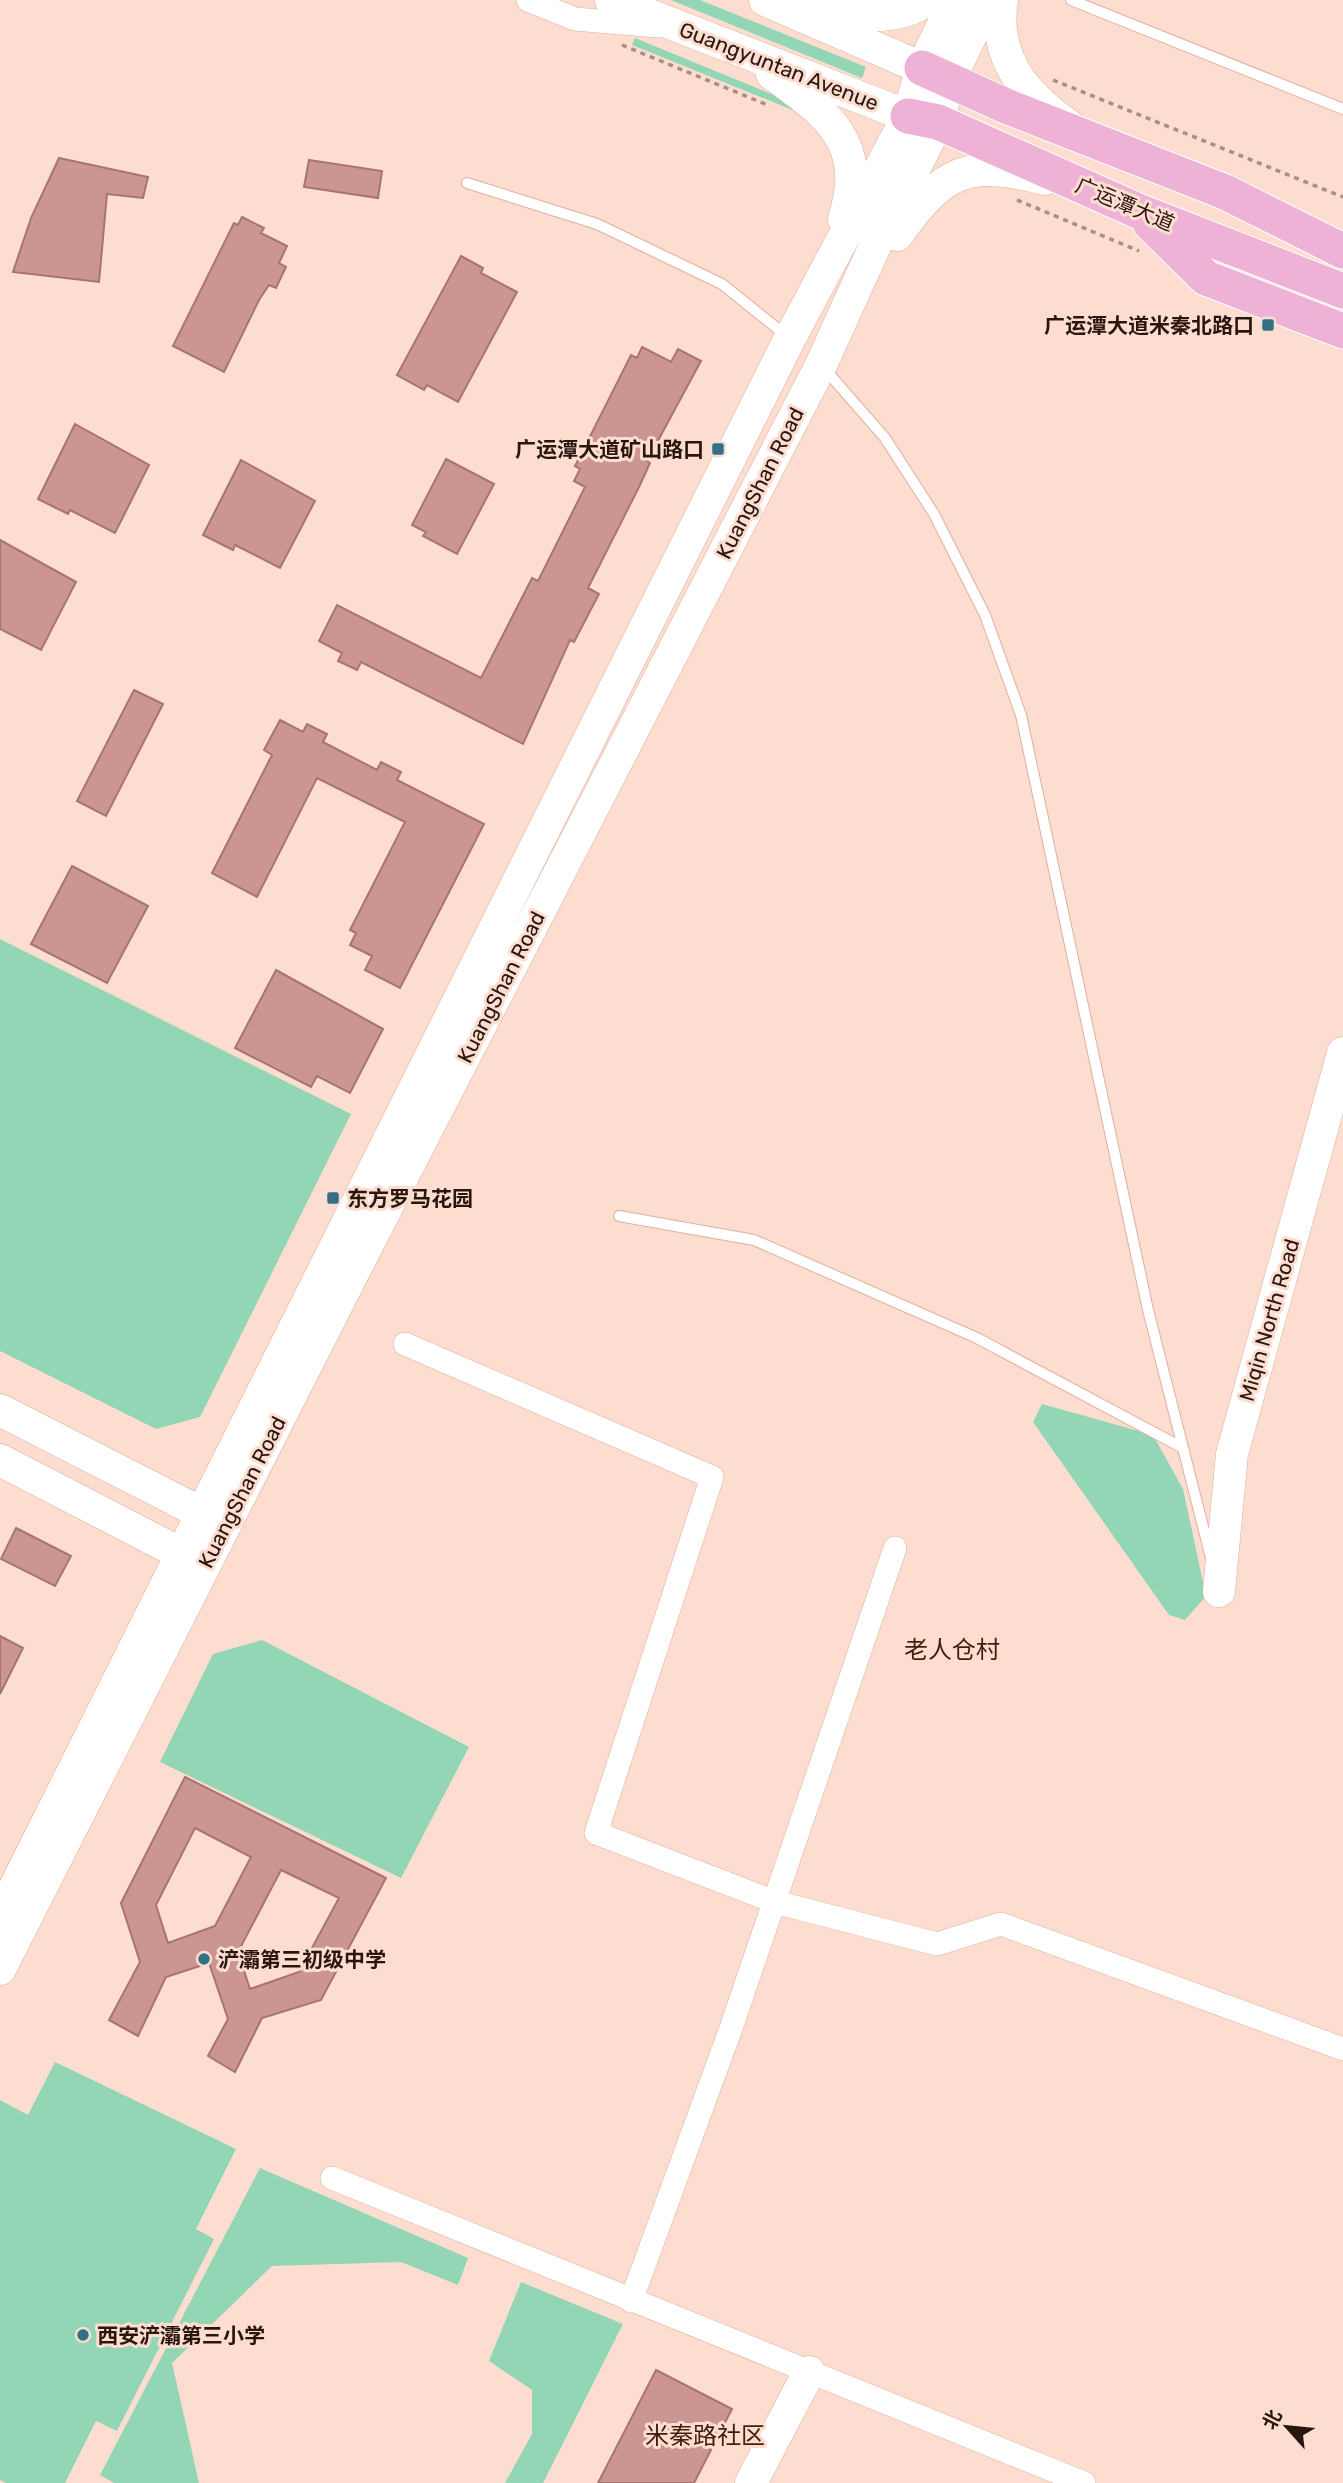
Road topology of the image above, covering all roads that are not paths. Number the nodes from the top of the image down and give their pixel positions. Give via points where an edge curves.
1 (528, 0) edge
2 (611, 0) edge
3 (765, 0) edge
4 (775, 0) edge
5 (927, 0) edge
6 (955, 0) edge
7 (989, 0) edge
8 (1002, 0) edge
9 (1071, 0) edge
10 (677, 28) junction
11 (743, 54) junction
12 (935, 74) junction
13 (1343, 109) edge
14 (923, 119) junction
15 (1083, 136) junction
16 (467, 183) dead end
17 (1088, 189) junction
18 (1138, 211) junction
19 (1343, 251) edge
20 (825, 271) junction
21 (1343, 291) edge
22 (851, 303) junction
23 (1343, 331) edge
24 (790, 338) junction
25 (821, 365) junction
26 (1343, 1053) edge
27 (619, 1216) dead end
28 (405, 1343) dead end
29 (0, 1409) edge
30 (1183, 1448) junction
31 (0, 1461) edge
32 (214, 1520) junction
33 (895, 1548) dead end
34 (194, 1560) junction
35 (1219, 1591) joint
36 (775, 1902) junction
37 (0, 1917) edge
38 (0, 1969) edge
39 (1343, 2049) edge
40 (332, 2178) dead end
41 (631, 2301) junction
42 (809, 2372) junction
43 (751, 2483) edge
44 (1084, 2483) edge

1 - 10 street via 575,19
2 - 10 main road, Guangyuntan Avenue
3 - 12 main road
4 - 5 main road via 872,15 897,13
6 - 12 main road, KuangShan Road
7 - 12 main road, KuangShan Road
8 - 15 main road via 1000,38 1016,74 1049,112
9 - 13 lane
10 - 11 main road, Guangyuntan Avenue
11 - 14 main road, Guangyuntan Avenue
11 - 20 main road via 821,110 844,142 852,172 851,194
12 - 14 main road, KuangShan Road
12 - 15 main road
14 - 17 main road, 广运潭大道
14 - 20 main road, KuangShan Road
14 - 22 main road, KuangShan Road
15 - 19 main road via 1224,192
16 - 24 lane via 597,224 722,284
17 - 18 main road, 广运潭大道
17 - 22 main road via 991,169 950,177 915,210
18 - 21 main road, 广运潭大道
18 - 23 main road via 1206,278
20 - 24 main road, KuangShan Road
22 - 25 main road, KuangShan Road
24 - 32 main road, KuangShan Road
25 - 30 lane via 885,438 934,514 985,615 1021,715 1148,1310
25 - 32 main road, KuangShan Road
26 - 35 main road, Miqin North Road via 1232,1454
27 - 30 lane via 754,1240 977,1338
28 - 36 street via 712,1477 596,1833
29 - 32 main road
30 - 35 lane
31 - 34 main road
32 - 34 main road, KuangShan Road
33 - 36 street
34 - 37 main road, KuangShan Road
34 - 38 main road, KuangShan Road
36 - 39 street via 937,1944 1001,1924
36 - 41 street
40 - 41 street
41 - 42 street
42 - 43 main road
42 - 44 street

